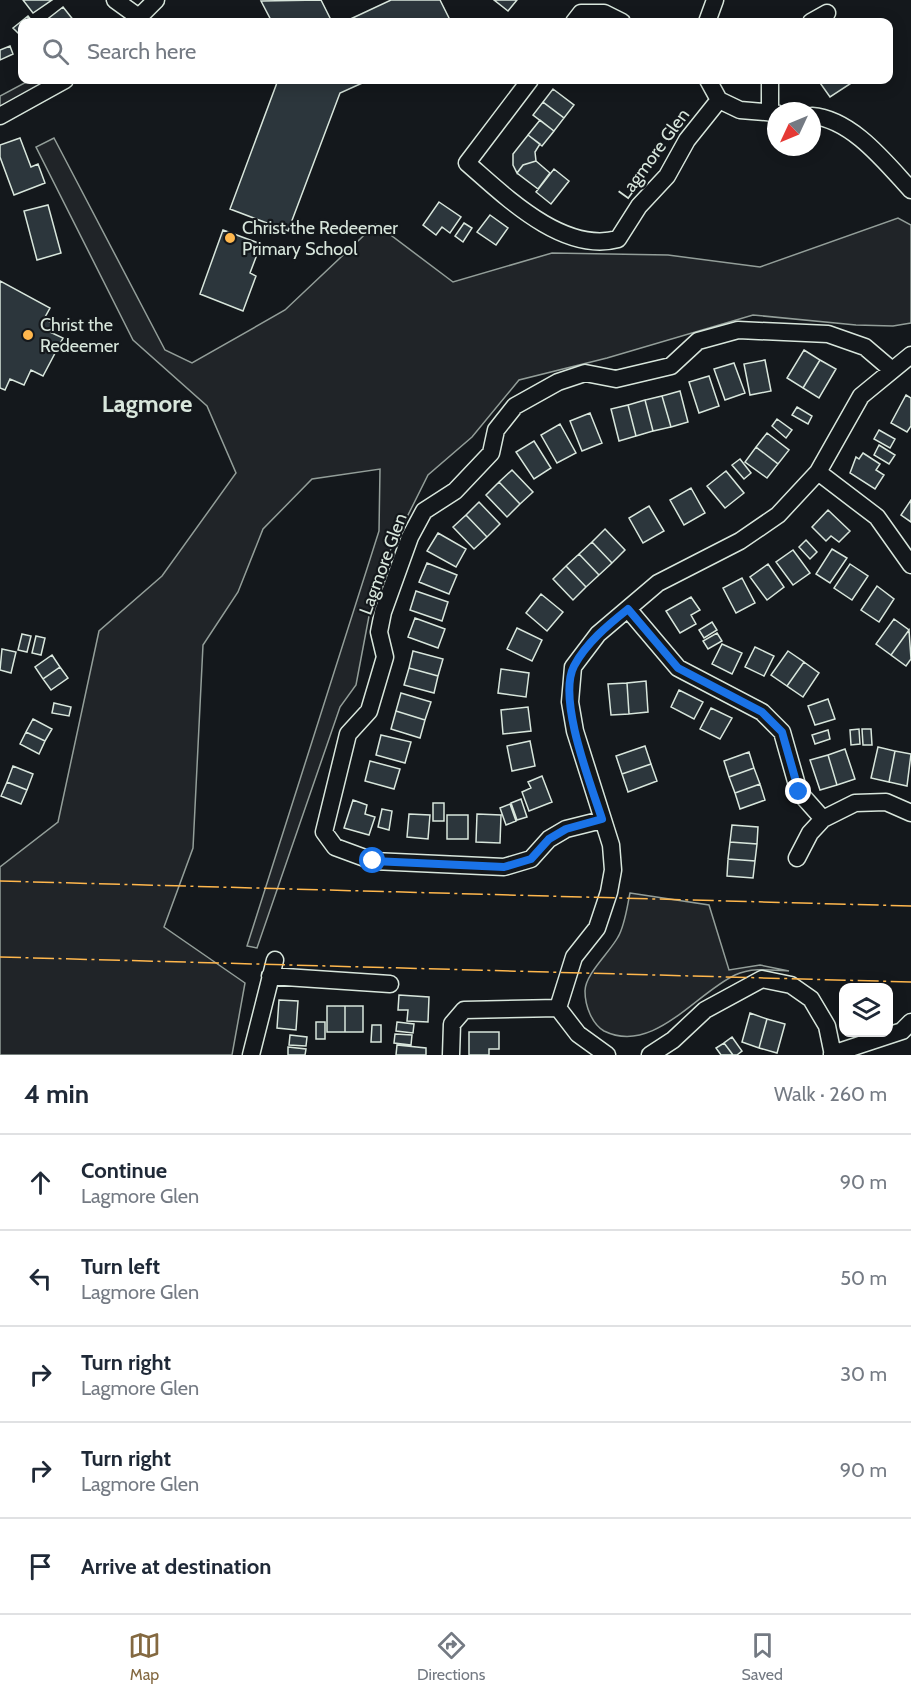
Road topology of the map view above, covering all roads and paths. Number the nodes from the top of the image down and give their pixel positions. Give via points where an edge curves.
1 (115, 0) edge
2 (156, 0) edge
3 (716, 0) edge
4 (826, 13) dead end
5 (135, 18) edge
6 (139, 18) edge
7 (577, 18) edge
8 (615, 18) edge
9 (709, 18) edge
10 (818, 18) edge
11 (58, 84) edge
12 (527, 84) edge
13 (710, 84) edge
14 (770, 84) edge
15 (719, 100) junction
16 (772, 102) edge
17 (767, 112) edge
18 (0, 116) edge
19 (821, 117) edge
20 (911, 190) edge
21 (911, 355) edge
22 (892, 370) junction
23 (818, 472) junction
24 (911, 565) edge
25 (628, 609) junction
26 (911, 813) edge
27 (602, 819) junction
28 (823, 819) junction
29 (797, 858) dead end
30 (390, 984) dead end
31 (558, 1008) junction
32 (911, 1022) edge
33 (832, 1054) edge
34 (251, 1055) edge
35 (451, 1055) edge
36 (607, 1055) edge
37 (650, 1055) edge

1 - 5 street
2 - 6 street
3 - 9 street
4 - 10 street
7 - 8 street via 581,13 604,12
11 - 18 street
12 - 15 street, Lagmore Glen via 467,163 522,210 558,231 605,242 618,239
13 - 15 street
14 - 16 street
15 - 17 street via 740,110
19 - 20 street via 865,141
21 - 22 street
22 - 23 street via 861,396
22 - 27 street, Lagmore Glen via 865,347 828,334 738,330 698,341 671,366 616,379 585,373 558,382 515,406 496,430 491,453 455,491 424,511 410,537 383,612 379,632 384,657 369,711 348,734 324,832 335,847 373,861 504,867 531,859 549,839 566,829
23 - 24 street via 877,517
23 - 25 street via 778,515 740,541 658,583
25 - 27 street via 598,634 573,667 570,702 575,731
25 - 28 street via 678,668 762,712 782,732 799,792
26 - 28 street via 886,802 855,802
27 - 31 street via 611,845 613,870 609,892 597,928 574,957
28 - 29 street via 810,833
30 - 34 street via 272,968
31 - 35 street via 464,1010 452,1024
31 - 36 street via 578,1034
32 - 33 street via 902,1031
33 - 37 street via 827,1026 811,999 791,985 762,979 705,1010

